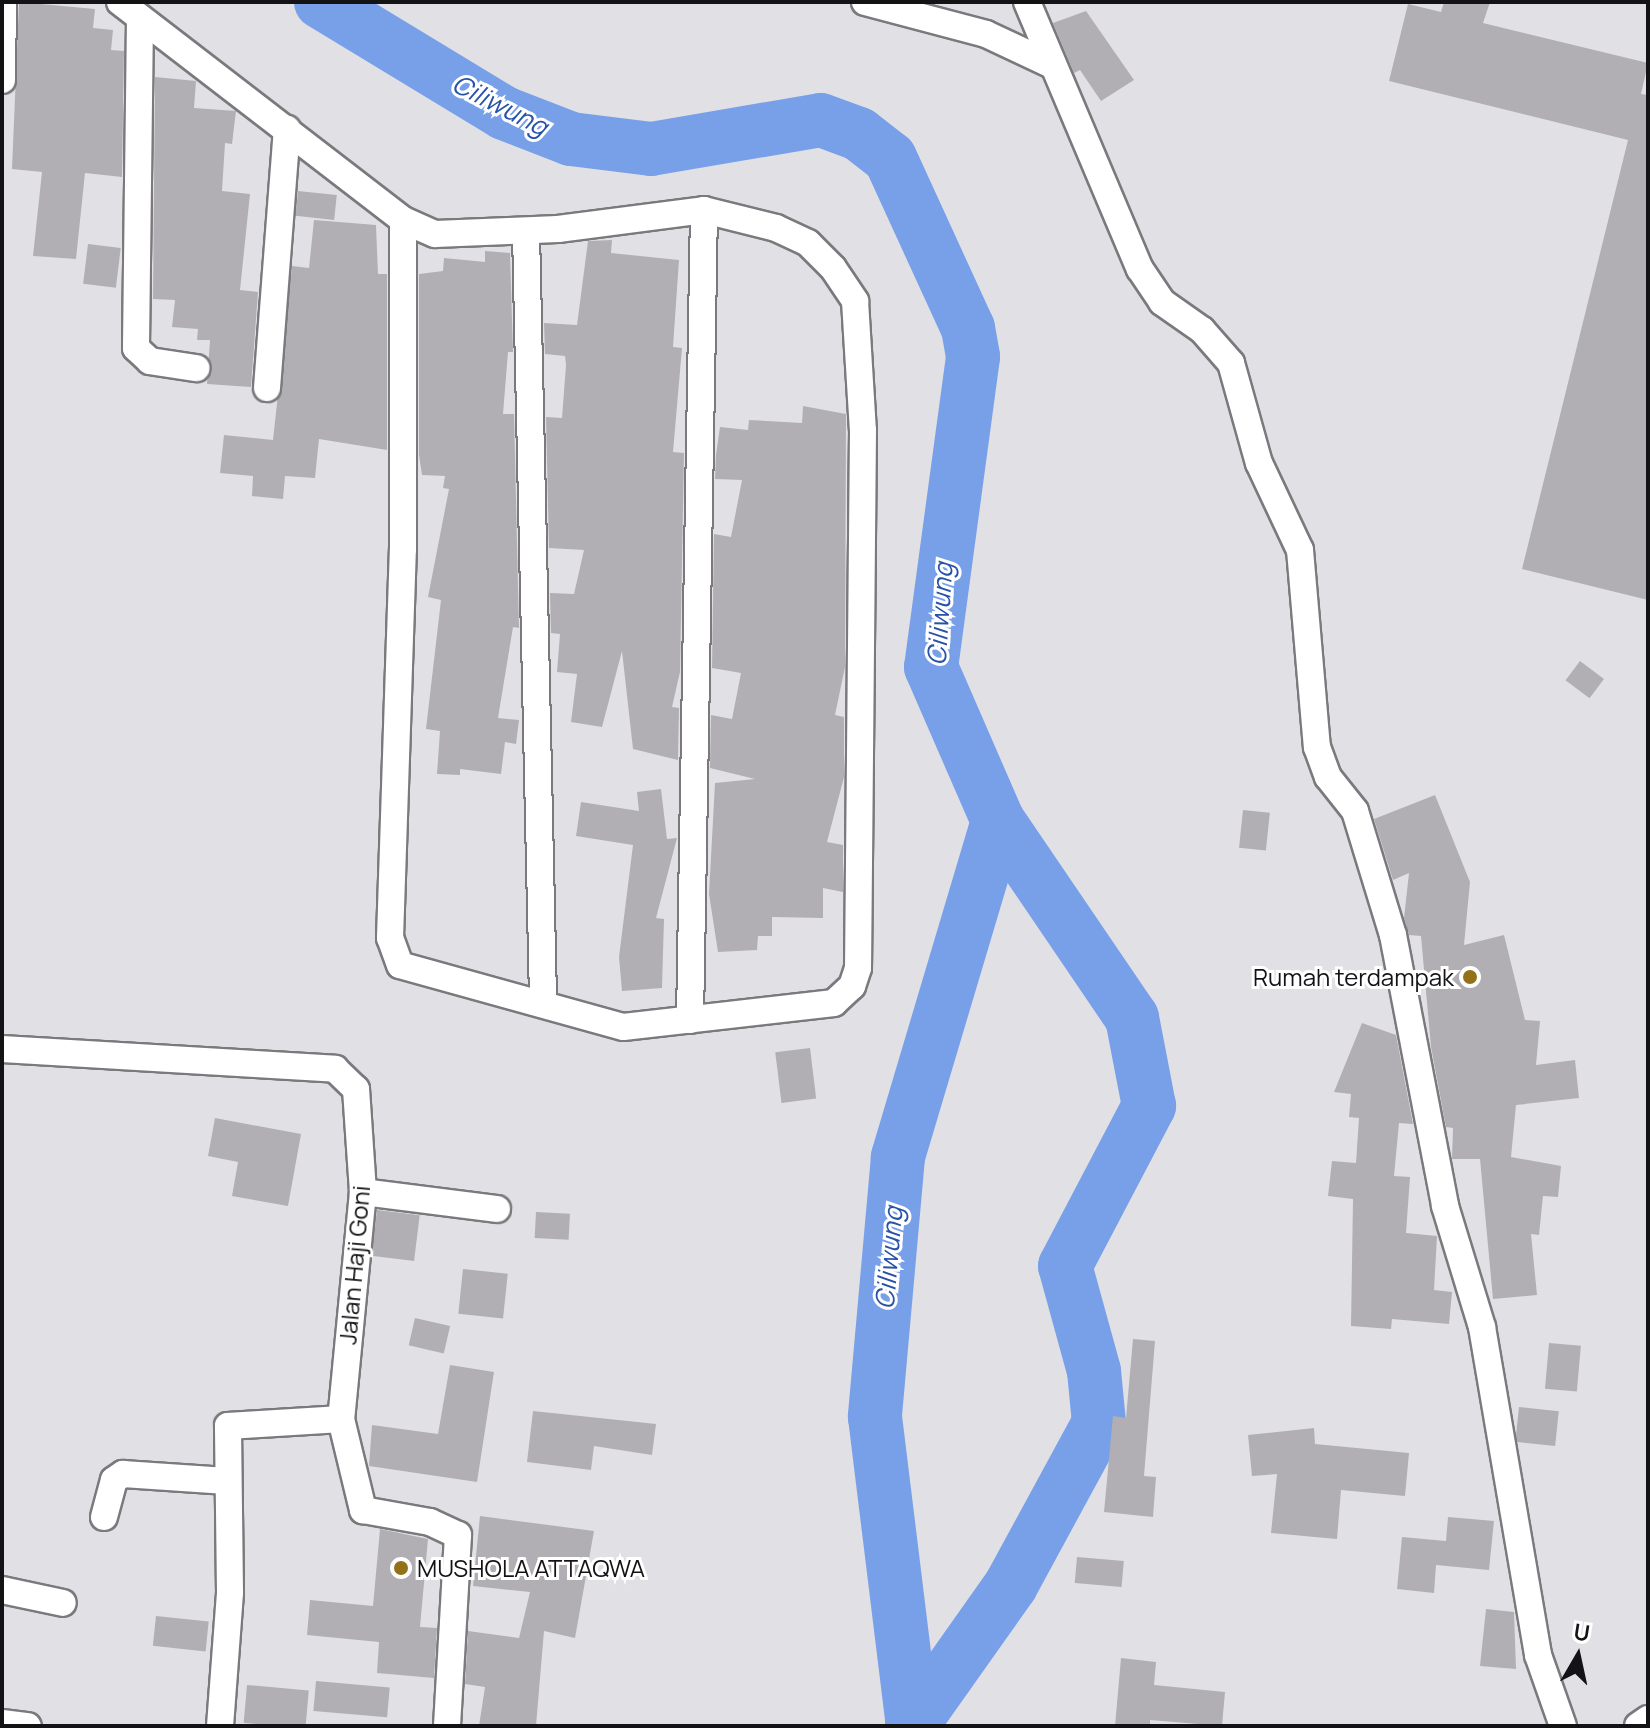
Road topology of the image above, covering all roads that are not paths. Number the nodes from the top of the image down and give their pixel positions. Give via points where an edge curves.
1 (3, 2) edge
2 (1027, 2) edge
3 (875, 4) edge
4 (130, 10) edge
5 (1050, 64) junction
6 (2, 80) edge
7 (287, 129) junction
8 (704, 210) junction
9 (403, 220) junction
10 (526, 232) junction
11 (196, 368) dead end
12 (267, 388) dead end
13 (543, 1000) junction
14 (690, 1020) junction
15 (2, 1049) edge
16 (363, 1192) junction
17 (497, 1209) dead end
18 (341, 1419) junction
19 (227, 1481) junction
20 (104, 1517) dead end
21 (2, 1590) edge
22 (63, 1603) dead end
23 (1648, 1719) edge
24 (2, 1723) edge
25 (28, 1726) edge
26 (220, 1726) edge
27 (447, 1726) edge
28 (1563, 1726) edge
29 (1638, 1726) edge

1 - 6 street
2 - 5 street
3 - 5 street via 986,34
4 - 7 street
4 - 11 street via 136,348 150,361
5 - 28 street via 1150,287 1231,363 1259,463 1300,550 1317,747 1328,777 1355,811 1393,935 1443,1195 1482,1327 1538,1655
7 - 9 street
7 - 12 street
8 - 10 street
8 - 14 street
8 - 14 street via 776,228 808,243 855,301 863,430 859,931 858,968 834,1003
9 - 10 street via 435,234
9 - 13 street via 403,549 390,938 400,965 418,974
10 - 13 street
13 - 14 street via 623,1027
15 - 16 street, Jalan Haji Goni via 335,1069 356,1089
16 - 17 street
16 - 18 street, Jalan Haji Goni
18 - 19 street via 228,1426
18 - 27 street, Jalan Haji Goni via 363,1510 430,1522 458,1535
19 - 20 street via 123,1474 114,1480
19 - 26 street via 230,1592
21 - 22 street
23 - 29 street
24 - 25 street

